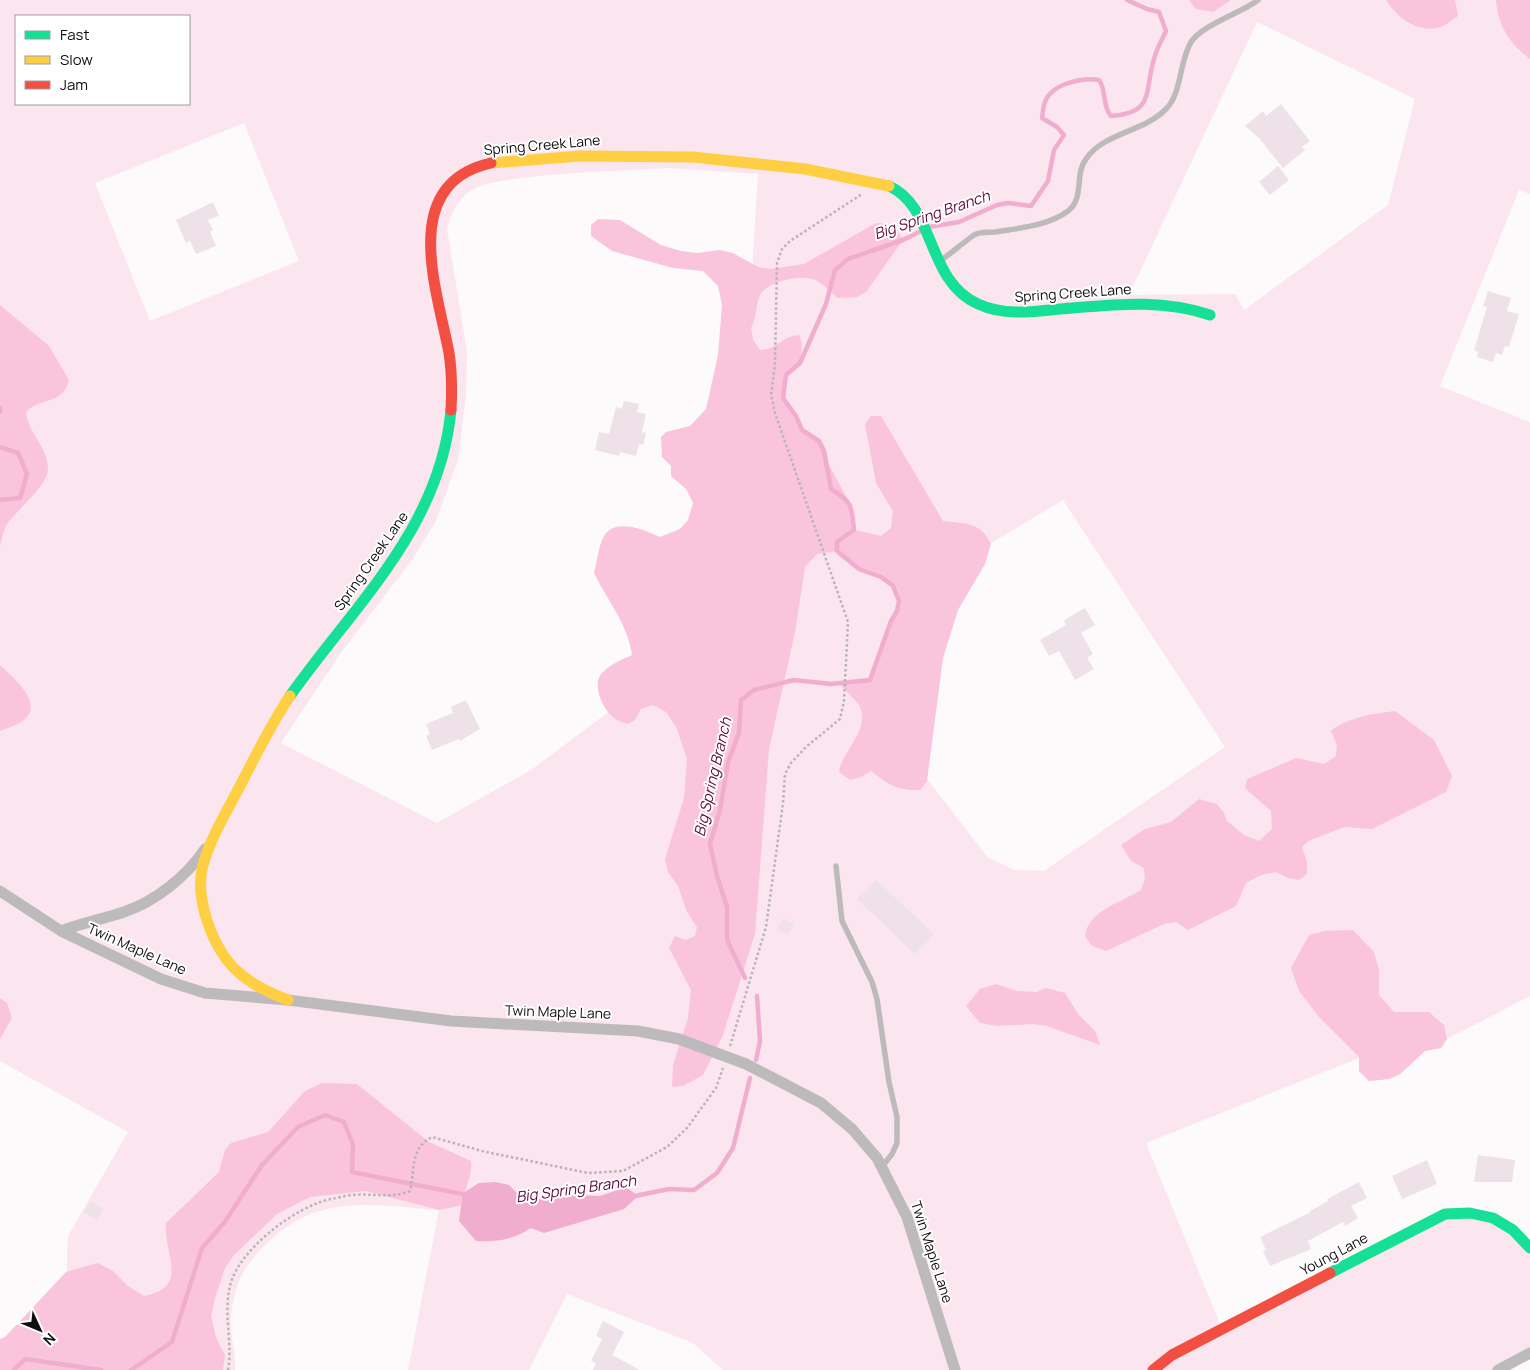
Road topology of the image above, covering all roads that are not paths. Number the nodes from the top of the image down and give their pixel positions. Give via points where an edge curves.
1 (1258, 0) edge
2 (938, 262) junction
3 (1210, 314) dead end
4 (213, 838) junction
5 (836, 866) dead end
6 (0, 891) edge
7 (61, 931) junction
8 (288, 1000) junction
9 (882, 1167) junction
10 (1530, 1248) edge
11 (1530, 1353) edge
12 (955, 1370) edge
13 (1153, 1370) edge
14 (1498, 1370) edge

1 - 2 lane via 1200,33 1191,42 1172,102 1148,122 1098,146 1080,171 1075,203 1068,211 1054,220 976,234
2 - 3 street, Spring Creek Lane via 956,290 982,307 995,311 1011,313 1157,303 1192,307
2 - 4 street, Spring Creek Lane via 914,206 904,195 879,183 759,162 648,154 491,162 462,174 450,184 433,210 428,238 450,358 452,386 447,443 437,479 407,540 286,702
4 - 7 street, Spring Creek Lane via 194,865 167,889 126,912
4 - 8 street, Spring Creek Lane via 199,888 208,928 216,946 241,978 258,989
5 - 9 lane via 842,921 877,999 889,1082 898,1117 897,1143
6 - 7 street, Twin Maple Lane
7 - 8 street, Twin Maple Lane via 161,979 205,993
8 - 9 street, Twin Maple Lane via 451,1021 638,1031 679,1039 728,1056 821,1103 852,1130
9 - 12 street, Twin Maple Lane via 907,1217
10 - 13 street, Young Lane via 1517,1232 1501,1221 1474,1212 1445,1214 1172,1355
11 - 14 street

